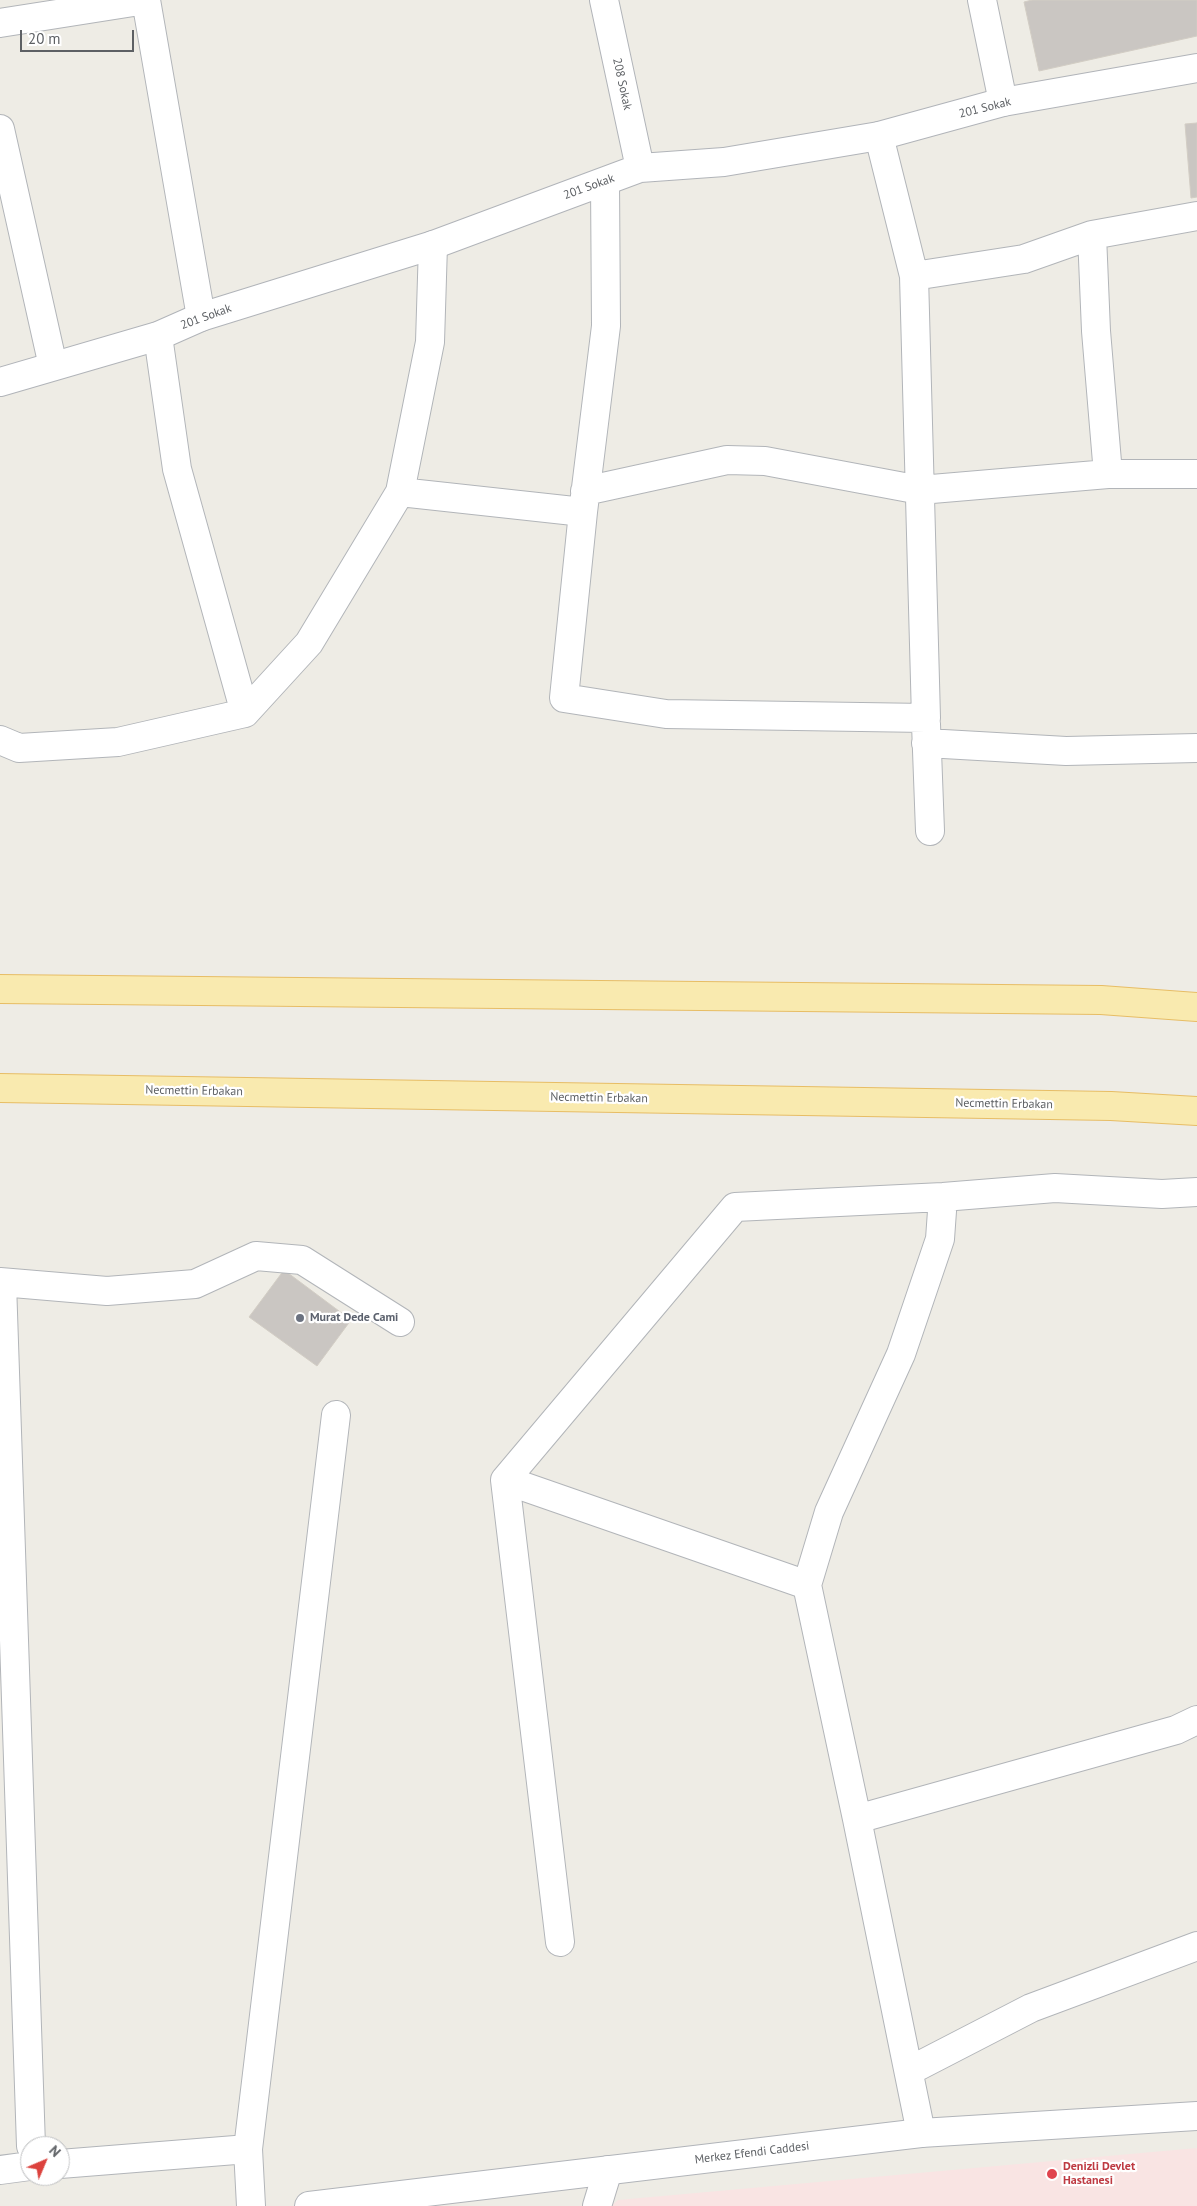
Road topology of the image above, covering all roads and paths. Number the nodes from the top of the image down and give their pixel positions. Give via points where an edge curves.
1 (146, 0) edge
2 (604, 0) edge
3 (982, 0) edge
4 (0, 23) edge
5 (1197, 68) edge
6 (1003, 102) junction
7 (0, 129) edge
8 (879, 136) junction
9 (640, 168) junction
10 (605, 182) junction
11 (1197, 216) edge
12 (1092, 235) junction
13 (433, 245) junction
14 (914, 276) junction
15 (202, 317) junction
16 (158, 336) junction
17 (54, 366) junction
18 (0, 382) edge
19 (1108, 474) junction
20 (1197, 474) edge
21 (920, 490) junction
22 (400, 492) junction
23 (584, 502) junction
24 (245, 714) junction
25 (926, 730) junction
26 (0, 740) edge
27 (1197, 748) edge
28 (930, 831) dead end
29 (0, 989) edge
30 (1197, 1007) edge
31 (0, 1088) edge
32 (1197, 1111) edge
33 (1197, 1192) edge
34 (943, 1197) junction
35 (1, 1283) edge
36 (400, 1322) dead end
37 (336, 1415) dead end
38 (505, 1480) junction
39 (807, 1585) junction
40 (1197, 1720) edge
41 (857, 1819) junction
42 (560, 1942) dead end
43 (1197, 1946) edge
44 (908, 2071) junction
45 (1197, 2116) edge
46 (921, 2133) junction
47 (31, 2136) edge
48 (248, 2149) junction
49 (70, 2163) edge
50 (20, 2167) edge
51 (0, 2170) edge
52 (608, 2170) junction
53 (251, 2206) edge
54 (309, 2206) edge
55 (597, 2206) edge

1 - 4 street
1 - 15 street
2 - 9 street, 208 Sokak
3 - 6 street
5 - 6 street, 201 Sokak
6 - 8 street, 201 Sokak
7 - 17 street
8 - 9 street, 201 Sokak via 724,162
8 - 14 street
9 - 10 street, 201 Sokak
10 - 13 street, 201 Sokak
10 - 23 street via 606,326
11 - 12 street
12 - 14 street via 1024,260
12 - 19 street
13 - 15 street, 201 Sokak
13 - 22 street via 430,342
14 - 21 street
15 - 16 street, 201 Sokak
16 - 17 street, 201 Sokak
16 - 24 street via 177,470
17 - 18 street, 201 Sokak
19 - 20 street
19 - 21 street
21 - 23 street via 765,461 727,460
21 - 25 street
22 - 23 street
22 - 24 street via 309,643
23 - 25 street via 564,698 666,714
24 - 26 street via 118,742 19,748
25 - 27 street via 1066,751
25 - 28 street
29 - 30 main road via 1101,1000
31 - 32 main road, Necmettin Erbakan via 1091,1106
33 - 34 street via 1162,1194 1055,1188
34 - 38 street via 735,1207
34 - 39 street via 940,1239 901,1354 828,1512
35 - 36 street via 107,1291 195,1284 256,1256 302,1260
35 - 47 street
37 - 48 street
38 - 39 street
38 - 42 street
39 - 41 street
40 - 41 street via 1176,1730
41 - 44 street
43 - 44 street via 1031,2008
44 - 46 street
45 - 46 street, Merkez Efendi Caddesi
46 - 52 street, Merkez Efendi Caddesi
48 - 49 street
48 - 53 street
50 - 51 street
52 - 54 street, Merkez Efendi Caddesi
52 - 55 street

